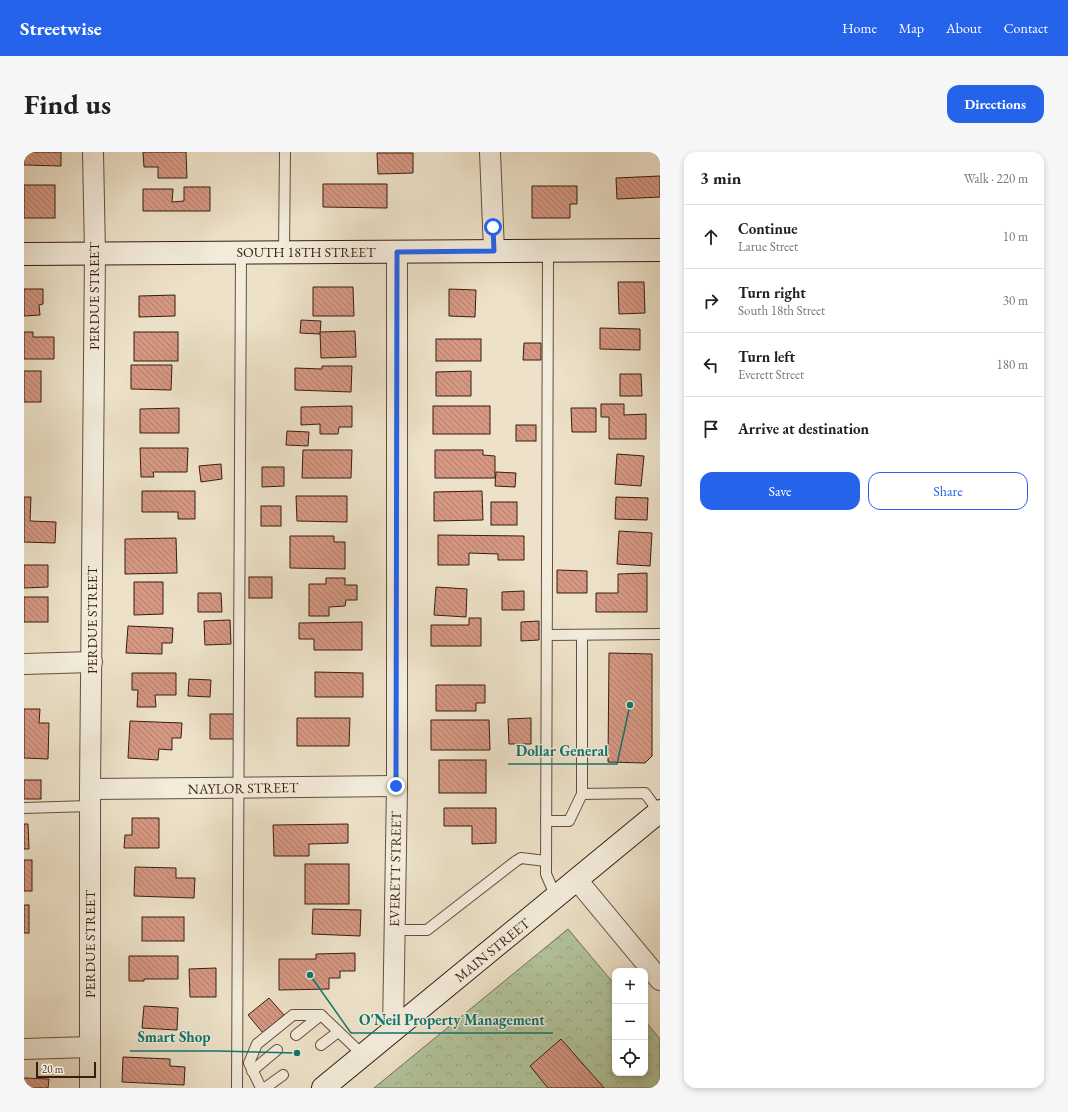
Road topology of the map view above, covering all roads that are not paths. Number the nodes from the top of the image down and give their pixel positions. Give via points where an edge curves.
1 (93, 152) edge
2 (285, 152) edge
3 (490, 152) edge
4 (660, 250) edge
5 (284, 251) junction
6 (494, 251) junction
7 (397, 252) junction
8 (548, 252) junction
9 (95, 253) junction
10 (241, 253) junction
11 (24, 254) edge
12 (660, 634) edge
13 (547, 635) junction
14 (582, 635) junction
15 (92, 662) junction
16 (24, 664) edge
17 (396, 786) junction
18 (238, 788) junction
19 (582, 794) junction
20 (90, 798) junction
21 (24, 808) edge
22 (660, 811) edge
23 (546, 821) junction
24 (546, 861) junction
25 (577, 880) junction
26 (556, 897) junction
27 (395, 930) junction
28 (660, 980) edge
29 (321, 1015) junction
30 (393, 1031) junction
31 (338, 1032) junction
32 (296, 1035) dead end
33 (321, 1045) dead end
34 (90, 1047) junction
35 (24, 1049) edge
36 (277, 1050) dead end
37 (363, 1055) junction
38 (252, 1071) junction
39 (283, 1075) dead end
40 (90, 1088) edge
41 (237, 1088) edge
42 (261, 1088) edge
43 (265, 1088) edge
44 (323, 1088) edge

1 - 9 street, PERDUE STREET
2 - 5 lane
3 - 6 street
4 - 8 main road, SOUTH 18TH STREET
5 - 7 main road, SOUTH 18TH STREET
5 - 10 main road, SOUTH 18TH STREET
6 - 7 main road, SOUTH 18TH STREET
6 - 8 main road, SOUTH 18TH STREET
7 - 17 street, EVERETT STREET
8 - 13 lane
9 - 10 main road, SOUTH 18TH STREET
9 - 11 main road, SOUTH 18TH STREET
9 - 15 street, PERDUE STREET
10 - 18 lane
12 - 14 lane
13 - 14 lane
13 - 23 lane
14 - 19 lane
15 - 16 street
15 - 20 street, PERDUE STREET
17 - 18 street, NAYLOR STREET
17 - 27 street, EVERETT STREET
18 - 20 street, NAYLOR STREET
18 - 41 lane
19 - 22 lane via 645,793
19 - 23 lane via 569,821
20 - 21 lane
20 - 34 street, PERDUE STREET
22 - 25 main road, MAIN STREET
23 - 24 lane
24 - 26 lane via 546,874
24 - 27 lane via 521,858 428,930
25 - 26 main road, MAIN STREET
25 - 28 street
26 - 30 main road, MAIN STREET
27 - 30 street, EVERETT STREET
29 - 31 lane
29 - 32 lane
29 - 38 lane via 294,1015 269,1034 257,1044 249,1063
30 - 37 main road, MAIN STREET
31 - 33 lane
31 - 37 lane
34 - 35 street
34 - 40 street, PERDUE STREET
36 - 38 lane
37 - 44 main road, MAIN STREET
38 - 42 lane
39 - 43 lane

